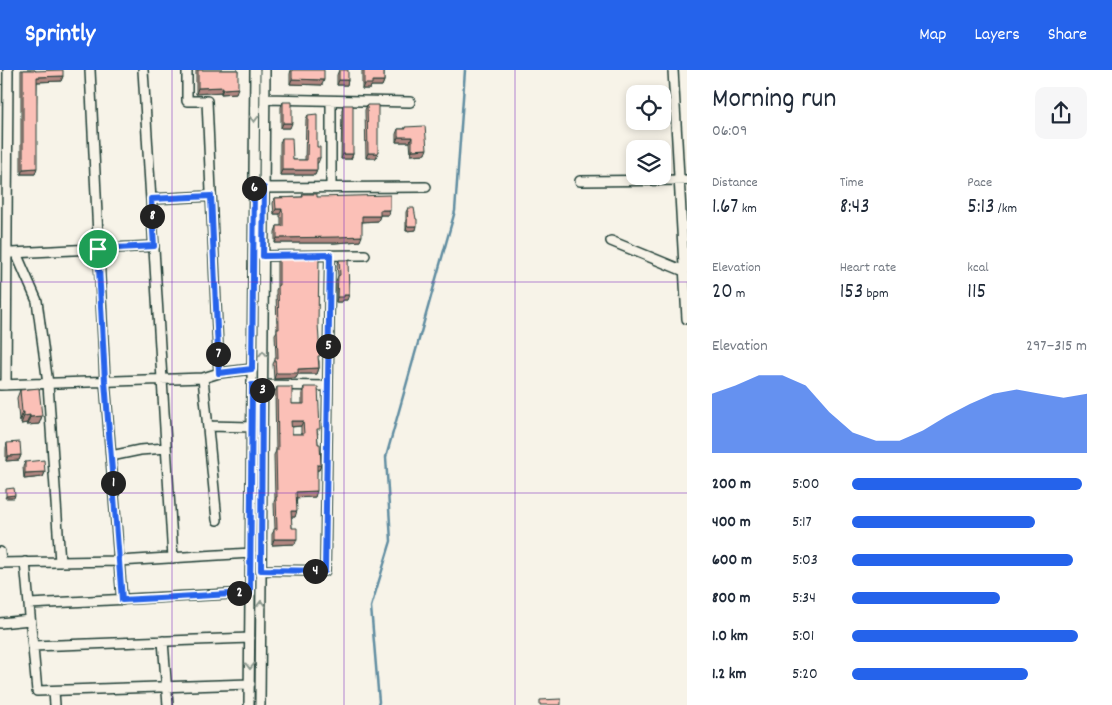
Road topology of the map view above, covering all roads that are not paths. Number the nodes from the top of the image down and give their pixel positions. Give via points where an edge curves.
1 (8, 70) edge
2 (90, 70) edge
3 (143, 70) edge
4 (187, 70) edge
5 (255, 70) edge
6 (265, 70) edge
7 (672, 70) edge
8 (265, 99) junction
9 (331, 101) junction
10 (410, 102) dead end
11 (4, 129) edge
12 (683, 180) edge
13 (580, 182) dead end
14 (426, 187) dead end
15 (254, 188) junction
16 (264, 188) junction
17 (331, 188) junction
18 (4, 194) edge
19 (211, 196) junction
20 (151, 199) junction
21 (611, 241) dead end
22 (154, 246) junction
23 (98, 249) junction
24 (8, 255) edge
25 (330, 255) junction
26 (365, 255) dead end
27 (263, 256) junction
28 (684, 271) junction
29 (687, 319) edge
30 (3, 325) edge
31 (252, 369) junction
32 (219, 373) junction
33 (203, 378) junction
34 (162, 379) junction
35 (105, 381) junction
36 (48, 384) junction
37 (3, 385) edge
38 (252, 385) junction
39 (262, 385) junction
40 (328, 386) junction
41 (208, 426) junction
42 (252, 426) junction
43 (166, 448) junction
44 (110, 456) junction
45 (217, 520) dead end
46 (0, 552) edge
47 (251, 553) junction
48 (173, 558) junction
49 (119, 561) junction
50 (25, 562) junction
51 (60, 562) junction
52 (0, 563) edge
53 (261, 570) junction
54 (250, 593) junction
55 (122, 600) junction
56 (29, 604) junction
57 (30, 620) junction
58 (0, 623) edge
59 (250, 638) junction
60 (162, 641) junction
61 (33, 646) junction
62 (250, 684) junction
63 (167, 688) junction
64 (54, 691) junction
65 (55, 705) edge
66 (168, 705) edge
67 (249, 705) edge
68 (260, 705) edge

1 - 11 street
2 - 23 street
3 - 20 street
4 - 19 street via 187,101 207,101
5 -> 15 street
6 - 8 street
7 - 12 street
8 - 9 street
8 - 16 street
9 - 10 street
9 - 17 street
11 - 18 street
12 - 13 street
12 - 28 street
14 - 17 street
15 - 16 street
15 - 31 street
16 - 17 street
16 - 27 street
18 - 24 street
19 - 20 street
19 - 32 street
20 - 22 street
21 - 28 street
22 - 23 street
22 - 34 street
23 - 24 street
23 - 35 street
24 - 30 street
24 - 36 street via 37,301
25 - 26 street
25 - 27 street
25 - 40 street
39 -> 27 street
28 - 29 street
30 - 37 street
31 - 32 street
31 - 38 street
32 - 33 street
33 - 34 street
33 - 41 street
34 - 35 street
34 - 43 street
35 - 36 street
35 - 44 street
36 - 37 street
36 - 51 street
38 - 39 street
38 - 42 street
39 - 40 street
39 - 53 street
40 - 53 street via 325,571
41 - 42 street
41 - 45 street
42 - 47 street
43 - 44 street
43 - 48 street
44 - 49 street
46 - 52 street
47 - 48 street
47 - 54 street
48 - 49 street
49 - 51 street
49 - 55 street
50 - 51 street
50 - 52 street
50 - 56 street
68 -> 53 street
54 - 55 street
54 - 59 street
55 - 56 street
56 - 57 street
57 - 58 street
57 - 61 street
59 - 60 street
59 -> 62 street
60 - 61 street
60 - 63 street
61 - 64 street via 37,691
62 - 63 street
62 - 67 street
63 - 64 street
63 - 66 street
64 - 65 street

